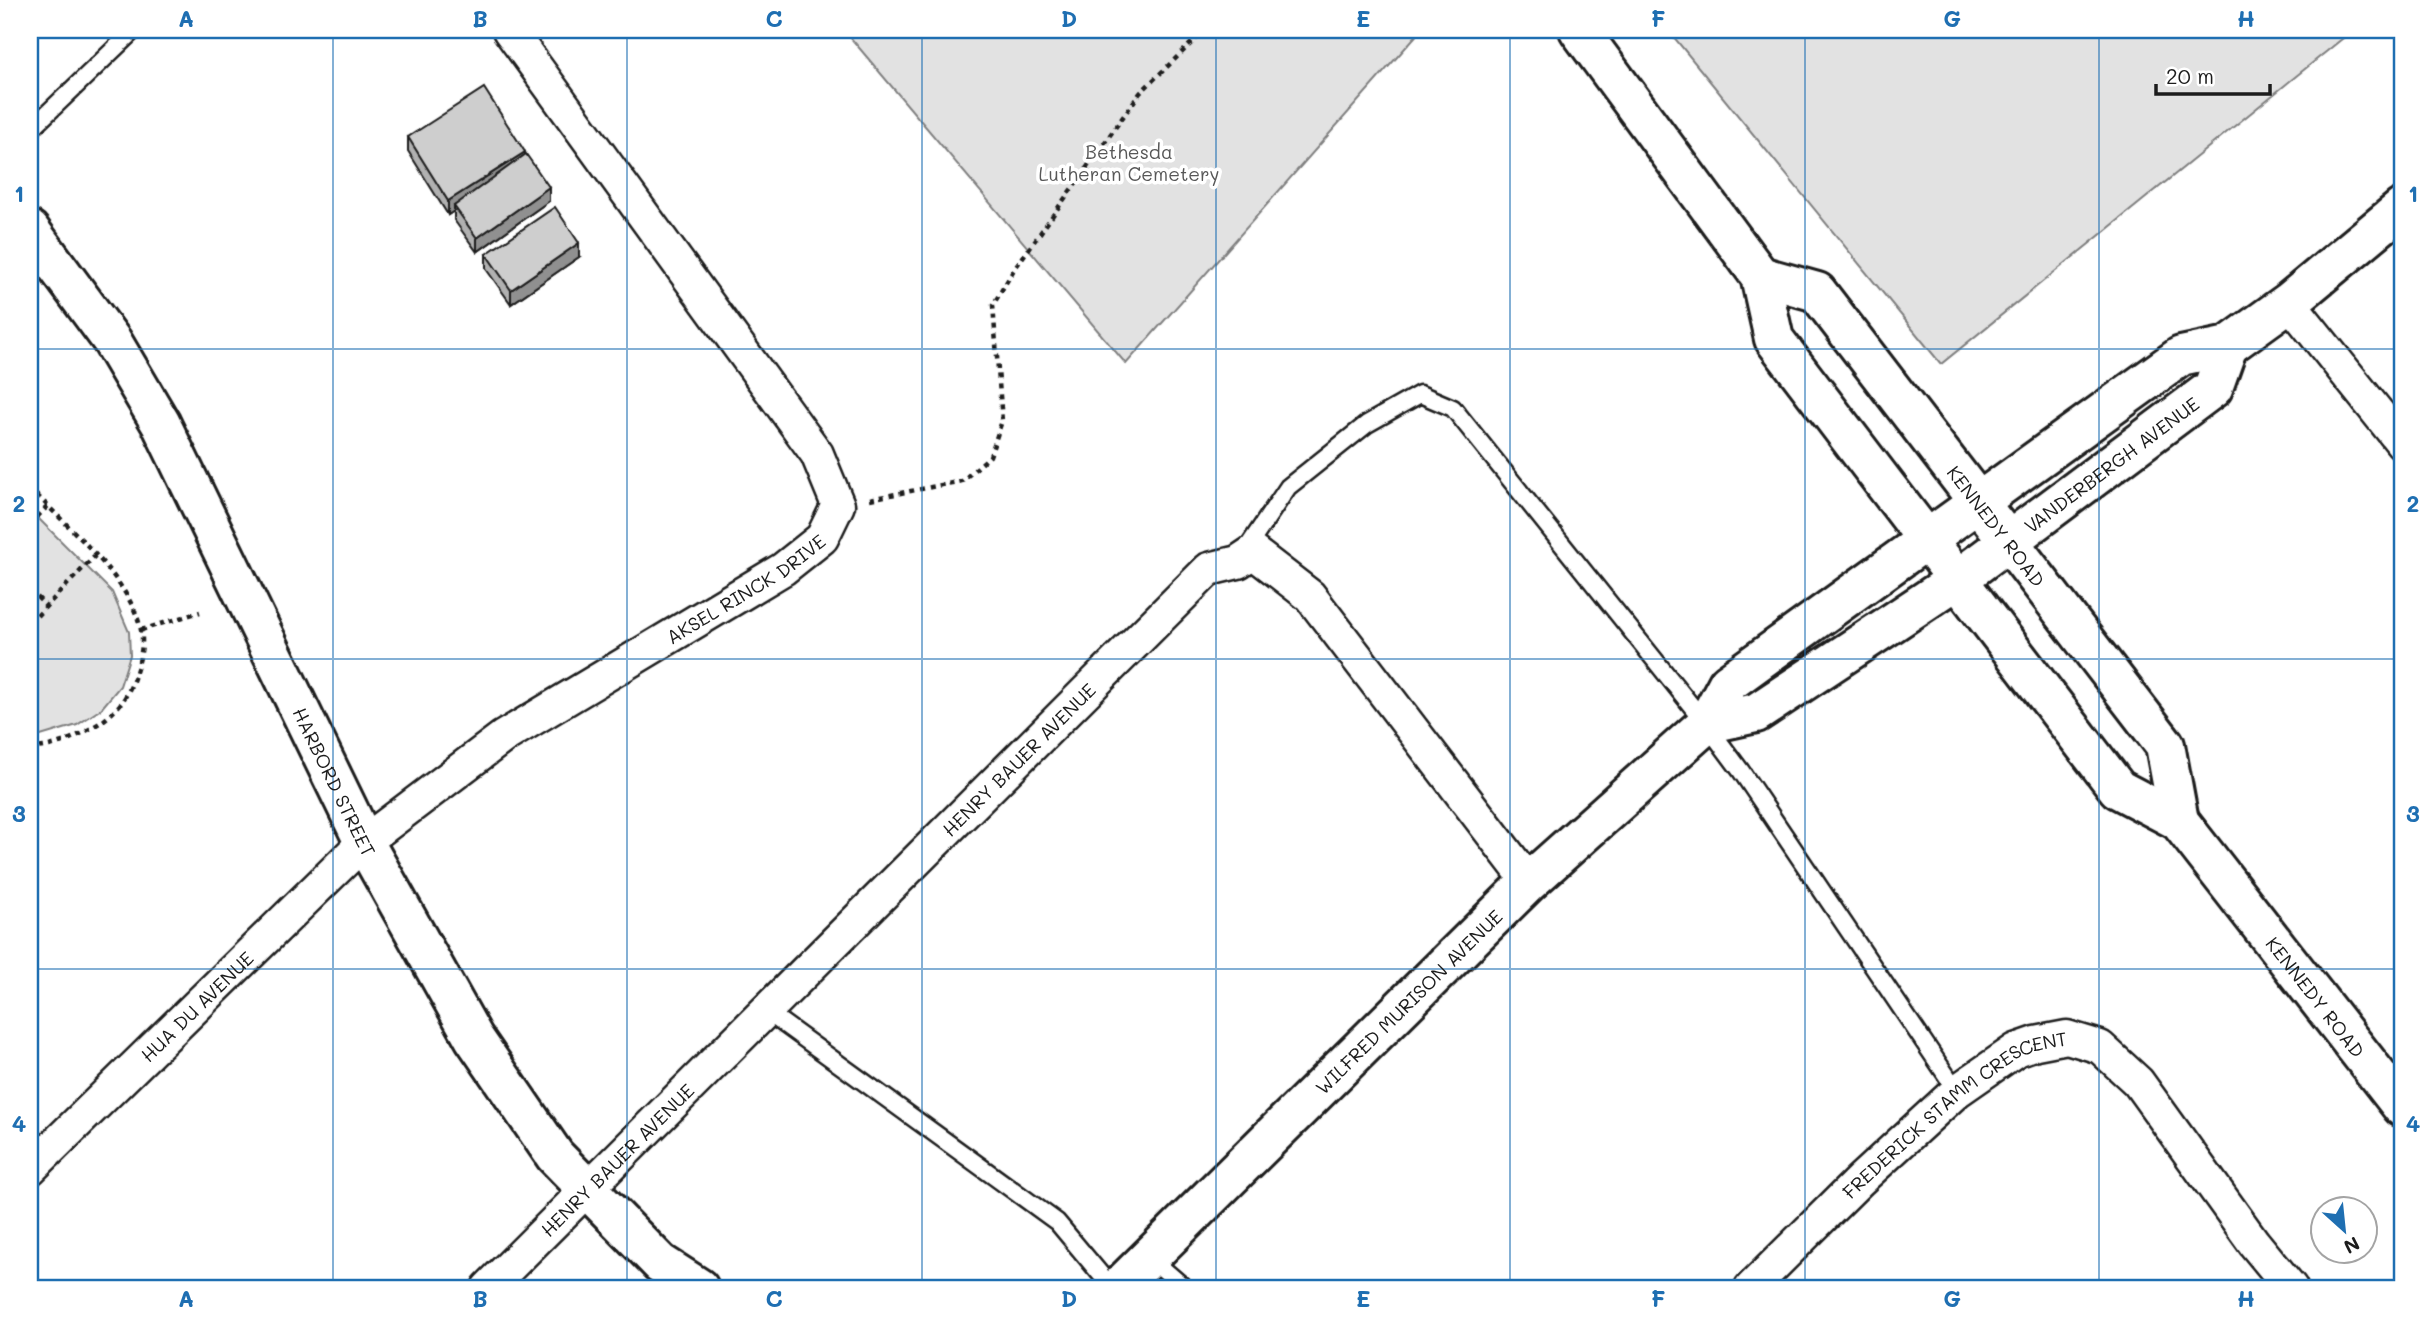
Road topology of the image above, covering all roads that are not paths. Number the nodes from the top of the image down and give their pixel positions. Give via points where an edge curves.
1 (134, 30) edge
2 (509, 30) edge
3 (1579, 30) edge
4 (30, 130) edge
5 (2402, 208) edge
6 (30, 230) edge
7 (1760, 276) junction
8 (2289, 302) junction
9 (2228, 346) junction
10 (2402, 443) edge
11 (1979, 502) junction
12 (1927, 539) junction
13 (2008, 541) junction
14 (1238, 562) junction
15 (1958, 579) junction
16 (1706, 724) junction
17 (2179, 821) junction
18 (364, 842) junction
19 (1529, 882) junction
20 (766, 1011) junction
21 (1957, 1091) junction
22 (2402, 1107) edge
23 (30, 1169) edge
24 (588, 1189) junction
25 (1150, 1257) junction
26 (488, 1288) edge
27 (699, 1288) edge
28 (1112, 1288) edge
29 (1118, 1288) edge
30 (1185, 1288) edge
31 (1751, 1288) edge
32 (2291, 1288) edge

1 - 4 lane
2 - 18 street, AKSEL RINCK DRIVE via 817,454 838,505 822,538 783,569 503,737
3 - 7 street, KENNEDY ROAD
5 - 8 street
6 - 18 street, HARBORD STREET via 112,341 161,424
7 - 11 street, KENNEDY ROAD via 1817,292
7 - 12 street, KENNEDY ROAD via 1774,339
8 - 9 street
8 - 10 street
9 - 11 street via 2181,356
9 - 13 street, VANDERBERGH AVENUE via 2213,388
11 - 12 street, WILFRED MURISON AVENUE
11 - 13 street, KENNEDY ROAD
12 - 15 street, KENNEDY ROAD
12 - 16 street, WILFRED MURISON AVENUE via 1728,683
13 - 15 street, VANDERBERGH AVENUE
13 - 17 street, KENNEDY ROAD via 2165,745
14 - 16 lane via 1288,487 1367,424 1420,394 1453,408
14 - 19 street, HENRY BAUER AVENUE via 1253,552 1310,596
14 - 20 street, HENRY BAUER AVENUE via 1209,569
15 - 16 street, WILFRED MURISON AVENUE via 1756,713
15 - 17 street, KENNEDY ROAD via 2118,789
16 - 19 street, WILFRED MURISON AVENUE
16 - 21 lane
17 - 22 street, KENNEDY ROAD
18 - 23 street, HUA DU AVENUE
18 - 24 street, HARBORD STREET via 474,1038 555,1156
19 - 25 street, WILFRED MURISON AVENUE
20 - 24 street, HENRY BAUER AVENUE
20 - 28 lane via 1057,1222
21 - 31 street, FREDERICK STAMM CRESCENT
21 - 32 street, FREDERICK STAMM CRESCENT via 2016,1051 2036,1044 2067,1037 2100,1047 2137,1082
24 - 26 street, HENRY BAUER AVENUE
24 - 27 street, HARBORD STREET via 660,1263
25 - 29 street, WILFRED MURISON AVENUE
25 - 30 lane

